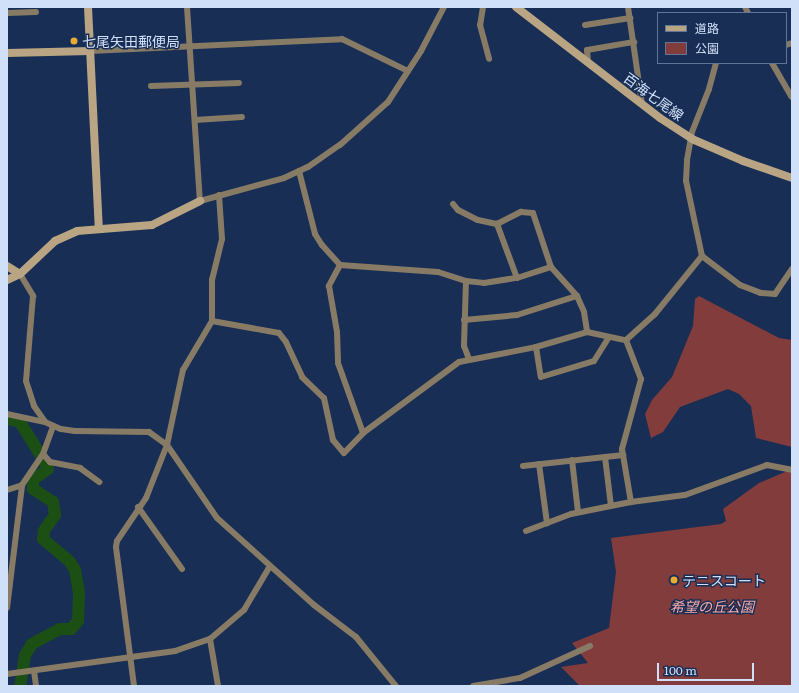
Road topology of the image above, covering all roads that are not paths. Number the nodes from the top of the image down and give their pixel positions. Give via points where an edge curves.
1 (88, 7) edge
2 (188, 7) edge
3 (444, 7) edge
4 (483, 7) edge
5 (628, 7) edge
6 (519, 8) edge
7 (36, 12) dead end
8 (7, 13) edge
9 (630, 18) junction
10 (585, 25) dead end
11 (634, 42) junction
12 (189, 46) junction
13 (90, 51) junction
14 (7, 53) edge
15 (488, 59) dead end
16 (588, 63) junction
17 (716, 64) edge
18 (773, 64) edge
19 (408, 71) junction
20 (239, 83) dead end
21 (192, 84) junction
22 (151, 86) dead end
23 (792, 97) edge
24 (642, 104) junction
25 (242, 118) dead end
26 (195, 120) junction
27 (692, 139) junction
28 (299, 171) junction
29 (792, 178) edge
30 (219, 195) junction
31 (200, 201) junction
32 (453, 204) dead end
33 (497, 224) junction
34 (99, 228) junction
35 (702, 256) junction
36 (340, 265) junction
37 (7, 266) edge
38 (551, 267) junction
39 (792, 269) edge
40 (20, 274) junction
41 (517, 278) junction
42 (7, 280) edge
43 (466, 281) junction
44 (577, 296) junction
45 (464, 320) junction
46 (212, 321) junction
47 (587, 332) junction
48 (609, 337) junction
49 (626, 340) junction
50 (536, 347) junction
51 (469, 359) junction
52 (7, 414) edge
53 (45, 422) junction
54 (53, 427) junction
55 (364, 433) junction
56 (167, 445) junction
57 (624, 455) junction
58 (42, 457) junction
59 (605, 457) junction
60 (572, 460) junction
61 (539, 464) junction
62 (523, 466) dead end
63 (792, 470) edge
64 (99, 482) dead end
65 (22, 485) junction
66 (7, 490) edge
67 (631, 502) junction
68 (611, 506) junction
69 (138, 507) junction
70 (578, 512) junction
71 (547, 523) junction
72 (526, 530) dead end
73 (270, 566) junction
74 (182, 568) dead end
75 (8, 591) edge
76 (7, 608) edge
77 (210, 639) junction
78 (590, 646) dead end
79 (130, 657) junction
80 (34, 671) junction
81 (7, 674) edge
82 (36, 686) edge
83 (134, 686) edge
84 (218, 686) edge
85 (396, 686) edge
86 (473, 686) edge

1 - 13 street
2 - 12 street
3 - 19 street
4 - 15 street via 480,25
5 - 9 street
6 - 16 street, 百海七尾線
7 - 8 street
9 - 10 street
9 - 11 street
11 - 16 street via 587,50
11 - 24 street
12 - 13 street
12 - 19 street via 342,39
12 - 21 street
13 - 14 street
13 - 34 street
16 - 24 street, 百海七尾線
17 - 27 street via 692,132
18 - 23 street
19 - 28 street via 388,102 365,124 340,145
20 - 21 street
21 - 22 street
21 - 26 street
24 - 27 street, 百海七尾線
25 - 26 street
26 - 31 street
27 - 29 street, 百海七尾線
27 - 35 street via 686,181
28 - 30 street via 284,178
28 - 36 street via 315,234
30 - 31 street
30 - 46 street via 222,239 212,280
31 - 34 street via 152,225
32 - 33 street via 458,210 478,220
33 - 38 street via 521,212 533,213
33 - 41 street
34 - 40 street via 77,231 55,241
35 - 39 street via 740,285 761,293 775,294
35 - 49 street via 655,314
36 - 43 street via 438,272
36 - 55 street via 329,286 337,332 338,363
37 - 40 street
38 - 41 street
38 - 44 street
40 - 42 street
40 - 53 street via 33,296 26,381 34,406
41 - 43 street via 484,283
43 - 45 street
44 - 45 street via 517,315
44 - 47 street via 584,312
45 - 51 street via 464,346
46 - 55 street via 279,333 286,342 302,377 324,398 332,440 344,453
46 - 56 street via 183,370
47 - 48 street
47 - 50 street
48 - 49 street
48 - 50 street via 594,361 541,377
49 - 57 street via 640,380 622,449
50 - 51 street
51 - 55 street via 459,362
52 - 53 street
53 - 54 street
54 - 56 street via 75,431 149,432
54 - 58 street
56 - 69 street via 146,498
56 - 73 street via 217,518
57 - 59 street
57 - 67 street
58 - 64 street via 50,462 80,468
58 - 65 street
59 - 60 street
59 - 68 street
60 - 61 street
60 - 70 street
61 - 62 street
61 - 71 street
63 - 67 street via 767,465 685,495
65 - 66 street
65 - 75 street
67 - 68 street
68 - 70 street
69 - 74 street
69 - 79 street via 116,546
70 - 71 street
71 - 72 street
73 - 77 street via 244,610
73 - 85 street via 356,637
75 - 76 street
77 - 79 street via 175,651
77 - 84 street
78 - 86 street via 520,678
79 - 80 street
79 - 83 street
80 - 81 street
80 - 82 street

